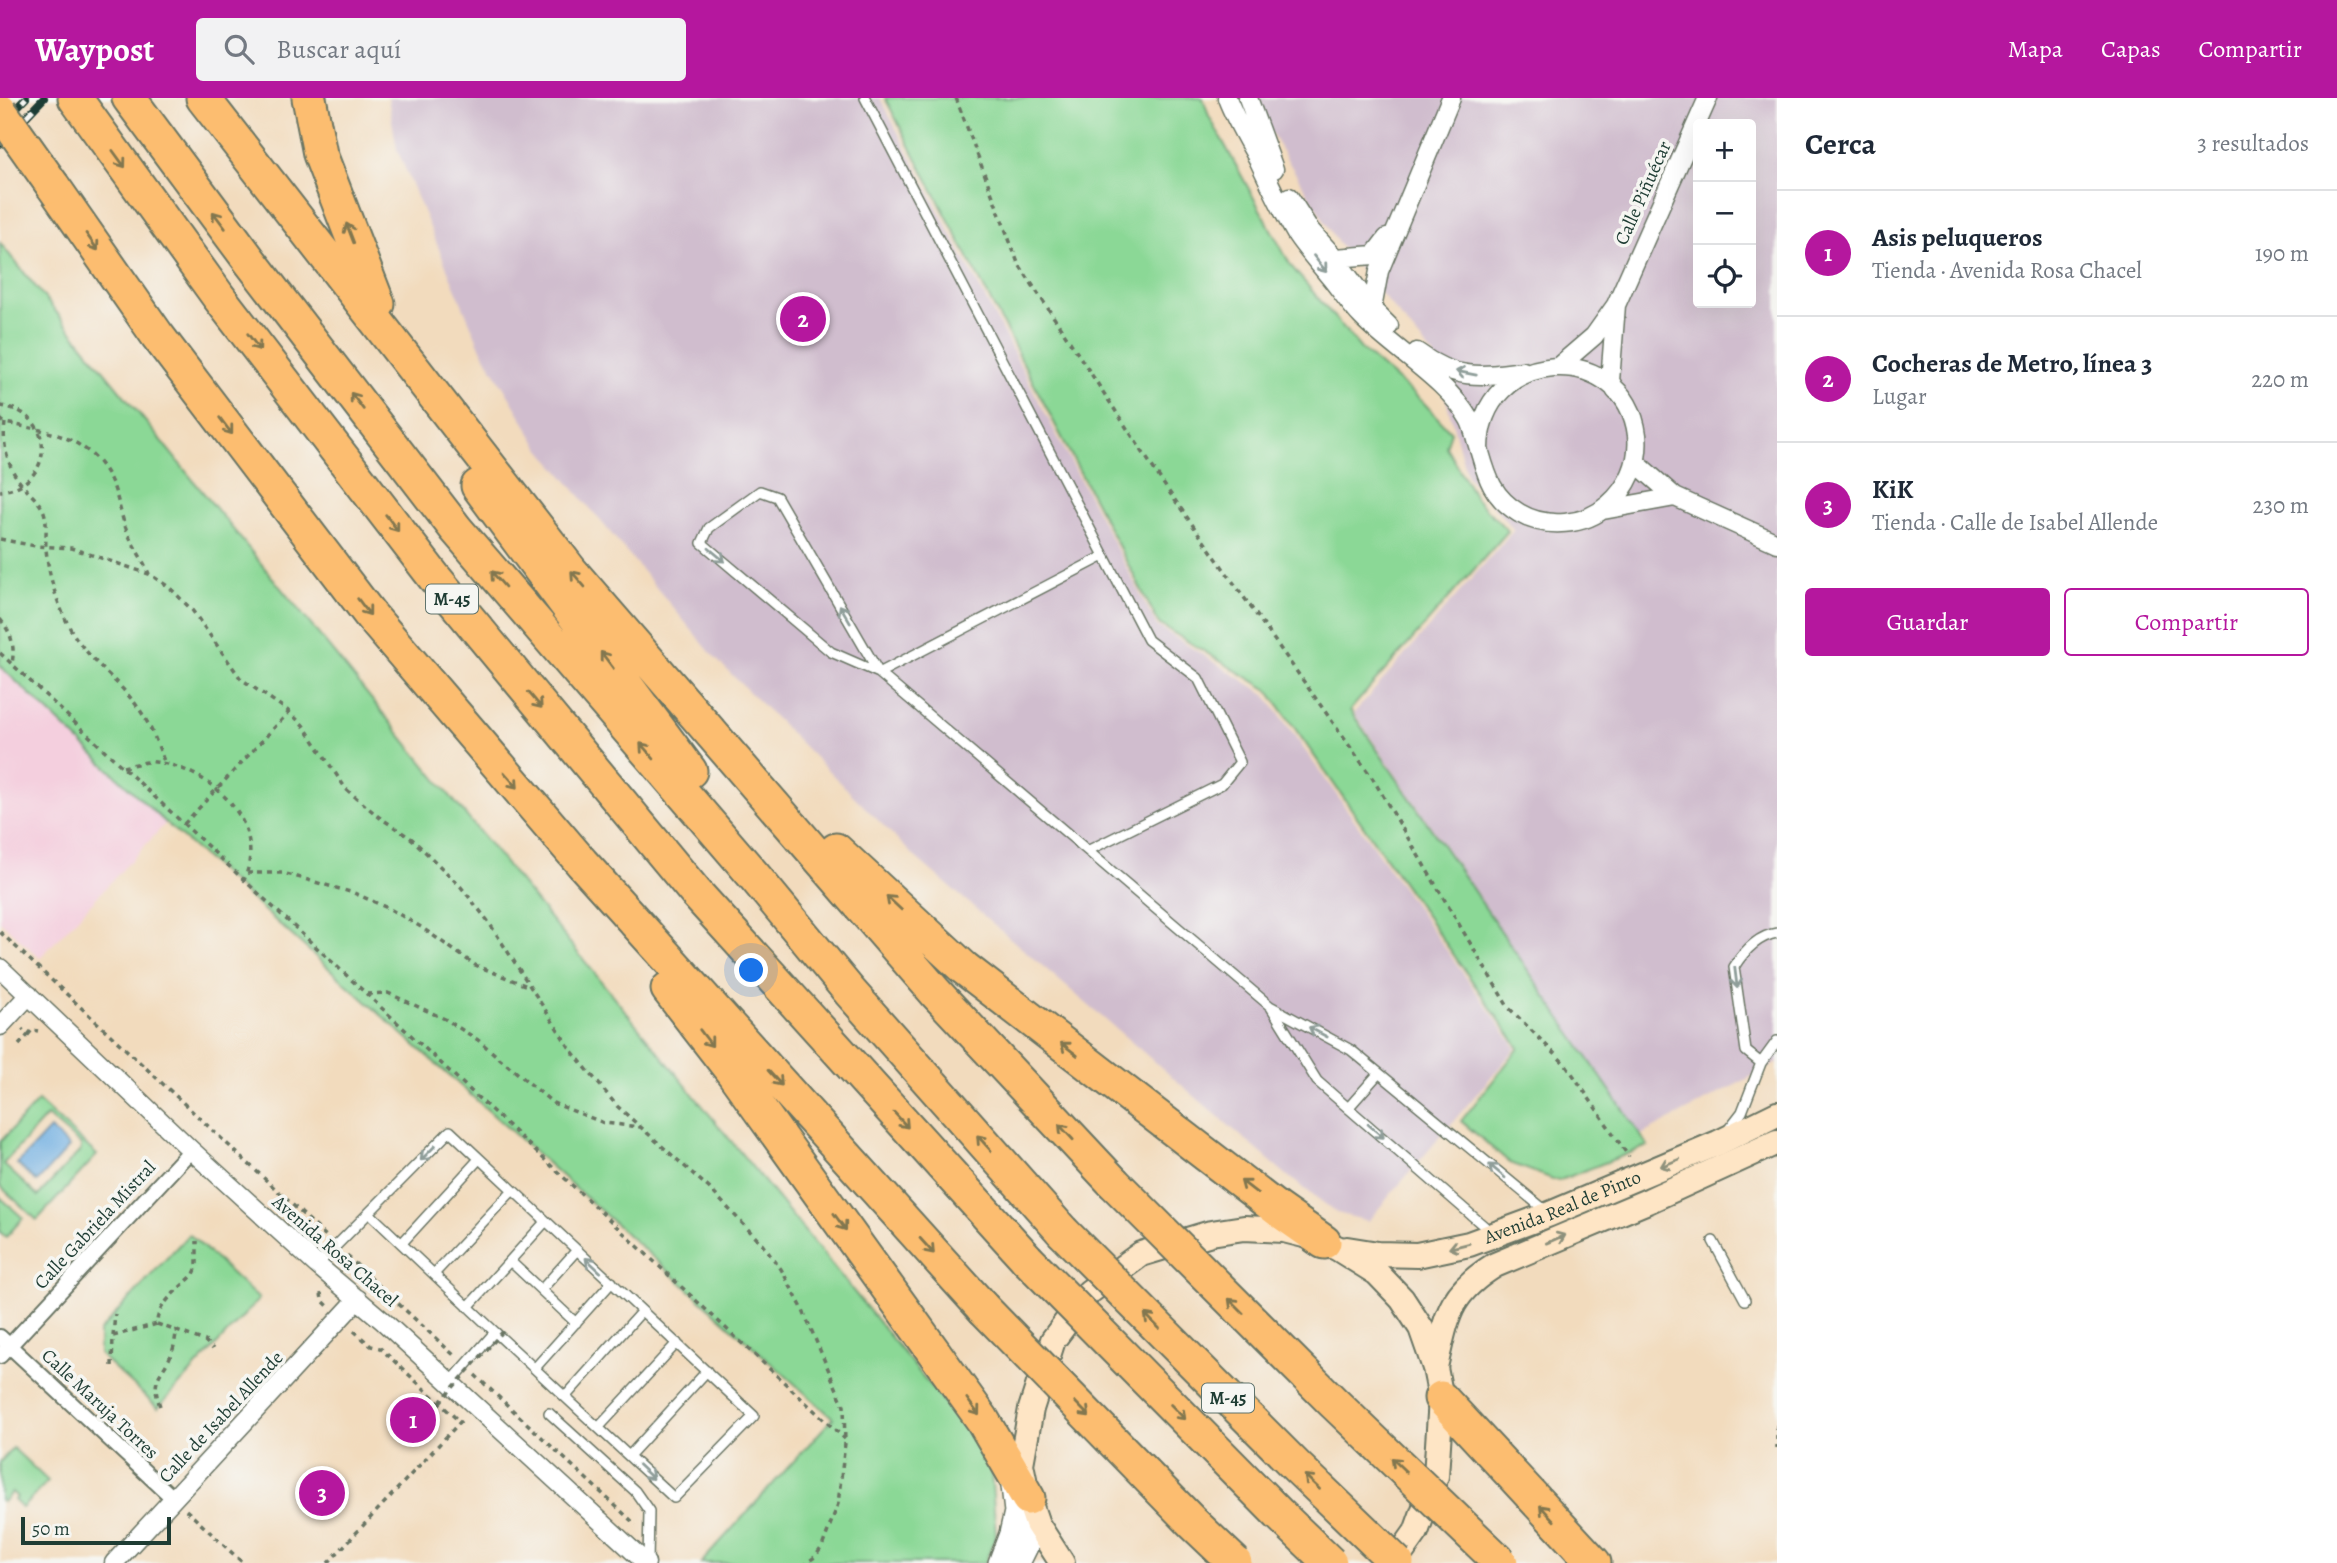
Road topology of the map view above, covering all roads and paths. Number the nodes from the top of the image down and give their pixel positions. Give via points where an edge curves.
1 (129, 98) edge
2 (197, 98) edge
3 (203, 98) edge
4 (309, 98) edge
5 (865, 98) edge
6 (956, 98) edge
7 (1227, 98) edge
8 (1248, 98) edge
9 (1451, 98) edge
10 (1708, 98) edge
11 (77, 101) edge
12 (0, 111) edge
13 (0, 130) edge
14 (53, 186) junction
15 (1396, 227) junction
16 (1335, 258) junction
17 (1616, 305) junction
18 (1372, 309) junction
19 (394, 342) junction
20 (1559, 366) junction
21 (1534, 369) junction
22 (1619, 395) junction
23 (0, 406) edge
24 (0, 419) edge
25 (5, 423) junction
26 (39, 431) junction
27 (1479, 450) junction
28 (1635, 462) junction
29 (22, 485) junction
30 (0, 491) edge
31 (1675, 497) junction
32 (1603, 510) junction
33 (1777, 527) edge
34 (1756, 533) junction
35 (0, 539) edge
36 (1777, 542) edge
37 (46, 546) junction
38 (1104, 556) junction
39 (149, 574) junction
40 (0, 619) edge
41 (0, 653) edge
42 (12, 664) junction
43 (879, 673) junction
44 (289, 712) junction
45 (719, 741) junction
46 (165, 764) junction
47 (123, 767) junction
48 (218, 789) junction
49 (184, 824) junction
50 (1089, 850) junction
51 (582, 863) junction
52 (247, 873) junction
53 (755, 877) junction
54 (244, 880) junction
55 (0, 932) edge
56 (1777, 933) edge
57 (0, 968) edge
58 (532, 988) junction
59 (367, 994) junction
60 (29, 995) junction
61 (1270, 1006) junction
62 (0, 1026) edge
63 (1777, 1041) edge
64 (1761, 1063) junction
65 (1379, 1073) junction
66 (1349, 1107) junction
67 (1777, 1114) edge
68 (640, 1127) junction
69 (1777, 1142) edge
70 (1718, 1143) junction
71 (191, 1150) junction
72 (480, 1159) junction
73 (1642, 1174) junction
74 (513, 1190) junction
75 (369, 1213) junction
76 (1550, 1214) junction
77 (547, 1221) junction
78 (1495, 1235) junction
79 (197, 1241) dead end
80 (1713, 1241) dead end
81 (402, 1243) junction
82 (1330, 1245) junction
83 (337, 1246) junction
84 (577, 1250) junction
85 (510, 1261) junction
86 (317, 1265) junction
87 (434, 1274) junction
88 (612, 1282) junction
89 (541, 1290) junction
90 (358, 1299) junction
91 (1745, 1300) dead end
92 (468, 1307) junction
93 (642, 1311) junction
94 (115, 1314) dead end
95 (576, 1323) junction
96 (157, 1324) junction
97 (506, 1328) dead end
98 (177, 1329) junction
99 (495, 1332) junction
100 (113, 1336) junction
101 (677, 1343) junction
102 (3, 1346) edge
103 (213, 1349) dead end
104 (457, 1358) dead end
105 (112, 1366) dead end
106 (467, 1367) dead end
107 (536, 1368) junction
108 (707, 1371) junction
109 (450, 1383) junction
110 (1438, 1383) junction
111 (566, 1396) junction
112 (160, 1406) dead end
113 (433, 1410) dead end
114 (549, 1413) dead end
115 (1777, 1425) edge
116 (599, 1427) junction
117 (454, 1429) dead end
118 (845, 1440) junction
119 (1777, 1448) edge
120 (629, 1455) junction
121 (1026, 1497) junction
122 (174, 1499) junction
123 (648, 1535) junction
124 (114, 1563) edge
125 (243, 1563) edge
126 (328, 1563) edge
127 (647, 1563) edge
128 (806, 1563) edge
129 (1000, 1563) edge
130 (1018, 1563) edge
131 (1062, 1563) edge
132 (1235, 1563) edge
133 (1330, 1563) edge
134 (1396, 1563) edge
135 (1501, 1563) edge
136 (1594, 1563) edge

53 -> 1 highway, M-45 via 456,529
53 -> 2 highway via 734,830 464,468
3 - 19 highway
19 -> 4 highway via 320,154
5 - 38 lane
6 - 73 path via 1018,263 1167,489 1373,779 1508,1007 1567,1066
7 -> 27 street via 1297,235 1361,317 1448,392 1469,420
8 - 16 street via 1276,175 1310,230
9 - 15 street
10 - 17 street, Calle Piñuécar
11 -> 133 highway, M-45, bridge via 218,296 434,577 695,892 1027,1259
12 - 14 highway, bridge
13 - 14 highway, bridge
14 -> 51 highway via 157,335 371,616
15 - 16 street via 1374,255
15 - 18 street
16 - 18 street
17 - 20 street, Calle Piñuécar via 1594,336
17 - 22 street, Calle Piñuécar via 1610,381
21 -> 18 street via 1472,376 1434,365
45 -> 19 highway via 570,570
20 - 21 street
20 - 22 street via 1581,369
21 - 27 street via 1499,392 1486,413
22 - 28 street via 1637,435
23 - 26 path via 20,411
24 - 25 path
25 - 26 path
25 - 29 path via 8,458
26 - 29 path via 40,463
26 - 39 path via 91,451 111,480 128,533
27 - 32 street via 1492,488 1522,515 1564,523
28 - 31 street
28 - 32 street via 1628,481
29 - 30 path
29 - 37 path via 43,510
31 - 32 street
31 - 34 street
33 - 34 street
34 - 36 street
35 - 37 path
37 - 39 path via 71,548
37 - 46 path via 50,578 73,634 139,710
38 - 43 lane
38 - 50 lane via 1148,640 1198,678 1240,762 1222,784
39 - 44 path via 192,610 241,679
40 - 42 path via 13,639
41 - 42 path
42 - 47 path
43 -> 43 lane via 777,497 760,491 709,528 702,543 831,652
43 - 50 lane
44 - 48 path
44 - 58 path via 303,725 346,789 412,839 461,887
82 -> 45 highway via 964,968
135 -> 45 highway, bridge via 1112,1182 936,993
46 - 47 path via 153,761
46 - 48 path via 197,774
47 - 49 path
48 - 49 path
48 - 52 path via 238,812 245,829 250,858
49 - 54 path
50 - 61 lane
51 -> 121 highway via 626,933 734,1074 982,1419
51 -> 132 highway, bridge via 983,1308
52 - 54 path
52 - 58 path via 283,873 354,893 421,927 475,965
134 -> 53 highway, M-45, bridge via 1062,1231 850,992
54 - 59 path
55 - 83 path
56 -> 64 lane via 1745,949 1734,967 1746,1051
57 - 60 street, Avenida Rosa Chacel
58 - 68 path via 571,1049
59 - 68 path via 388,993 445,1019 478,1040 553,1103 604,1123
59 - 118 path
60 - 62 street
60 - 71 street, Avenida Rosa Chacel
65 -> 61 lane via 1351,1050
61 - 66 lane via 1317,1081
63 - 64 lane
64 - 70 lane via 1742,1112
65 - 66 lane
76 -> 65 lane
66 -> 78 lane
67 - 70 main road, Avenida Real de Pinto
68 - 118 path via 737,1216 781,1269 818,1341 844,1406
110 -> 69 main road, Avenida Real de Pinto via 1449,1314 1458,1295 1479,1274
70 -> 73 main road, Avenida Real de Pinto
71 - 86 street, Avenida Rosa Chacel
71 - 102 street, Calle Gabriela Mistral
72 - 74 lane
72 -> 75 lane via 450,1131
72 - 81 lane
73 - 76 main road, Avenida Real de Pinto
74 - 77 lane
74 - 87 lane
75 - 81 lane
75 - 83 lane
76 - 78 main road, Avenida Real de Pinto
77 - 84 lane
77 - 85 lane
78 -> 82 main road, Avenida Real de Pinto via 1417,1255
79 - 96 path via 197,1267 162,1308
80 - 91 lane
81 - 87 lane
82 - 110 main road via 1377,1273 1402,1299 1421,1328
82 - 121 main road via 1263,1228 1211,1233 1141,1254 1089,1292 1053,1340 1031,1409 1021,1464
83 - 86 lane
83 - 104 path
88 -> 84 lane
84 - 89 lane
85 - 89 lane
85 - 92 lane
86 - 90 street, Avenida Rosa Chacel
87 - 92 lane
88 - 93 lane
88 - 95 lane
89 - 95 lane
90 - 109 street, Avenida Rosa Chacel
90 - 122 street, Calle de Isabel Allende
92 - 99 lane
93 - 101 lane
93 - 111 lane
94 - 100 path
95 - 107 lane
96 - 98 path
96 - 100 path
97 - 113 path, bridge
98 - 103 path
98 - 112 path via 173,1351 158,1378
99 - 107 lane
99 - 109 lane
100 - 105 path
101 - 108 lane
101 - 116 lane
102 - 122 street, Calle Maruja Torres
106 - 123 path
107 - 111 lane
108 - 120 lane
120 -> 108 lane via 674,1498 754,1416
109 - 127 street, Avenida Rosa Chacel
110 - 134 main road via 1436,1476 1416,1532
136 -> 110 highway
111 - 116 lane
114 - 123 lane via 635,1491 649,1511
115 - 119 path
116 - 120 lane
117 - 126 path
118 - 128 path via 838,1504 830,1530 815,1557
121 - 129 street via 1016,1512
121 - 130 street
121 - 131 main road
122 - 124 street, Calle de Isabel Allende
122 - 125 path
123 - 127 lane

